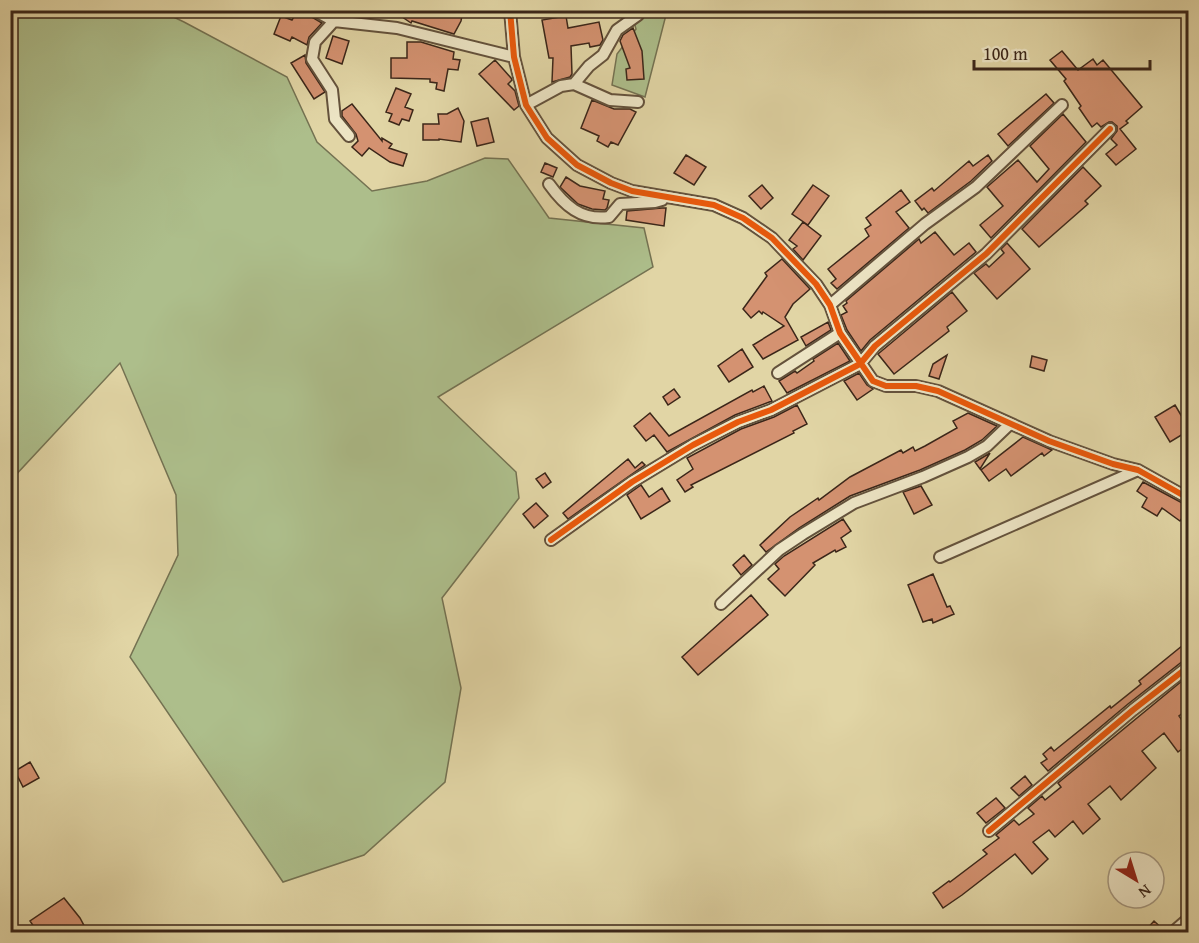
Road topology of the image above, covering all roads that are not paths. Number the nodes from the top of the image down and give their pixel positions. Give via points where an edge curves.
1 (314, 10) edge
2 (510, 10) edge
3 (638, 15) dead end
4 (334, 21) junction
5 (514, 57) junction
6 (574, 84) junction
7 (638, 102) dead end
8 (526, 105) junction
9 (1062, 105) dead end
10 (1110, 129) dead end
11 (349, 136) dead end
12 (549, 184) dead end
13 (664, 197) junction
14 (830, 305) junction
15 (840, 333) junction
16 (860, 364) junction
17 (778, 373) dead end
18 (1010, 424) junction
19 (1138, 470) junction
20 (1188, 498) edge
21 (551, 540) dead end
22 (940, 557) dead end
23 (721, 604) dead end
24 (1188, 667) edge
25 (989, 831) dead end
26 (1188, 919) edge
27 (1173, 933) edge

1 - 4 street
2 - 5 street
3 - 6 street via 617,30 603,55
4 - 5 street via 396,28
4 - 11 street via 315,42 312,59 332,90 335,119
5 - 8 street
6 - 7 street via 610,100
6 - 8 street via 561,86
8 - 13 street via 547,138 577,165 632,191
9 - 14 street via 976,187 925,224
10 - 16 street via 986,254 875,346
12 - 13 street via 562,202 576,212 600,218 609,217 620,204 655,202
13 - 14 street via 714,205 743,218 772,238 816,284
14 - 15 street
15 - 16 street
15 - 17 street
16 - 18 street via 873,381 938,391
16 - 21 street via 693,445 632,482
18 - 19 street
18 - 23 street via 987,446 968,457 854,503 803,534 779,550
19 - 20 street
19 - 22 street
24 - 25 street
26 - 27 street

